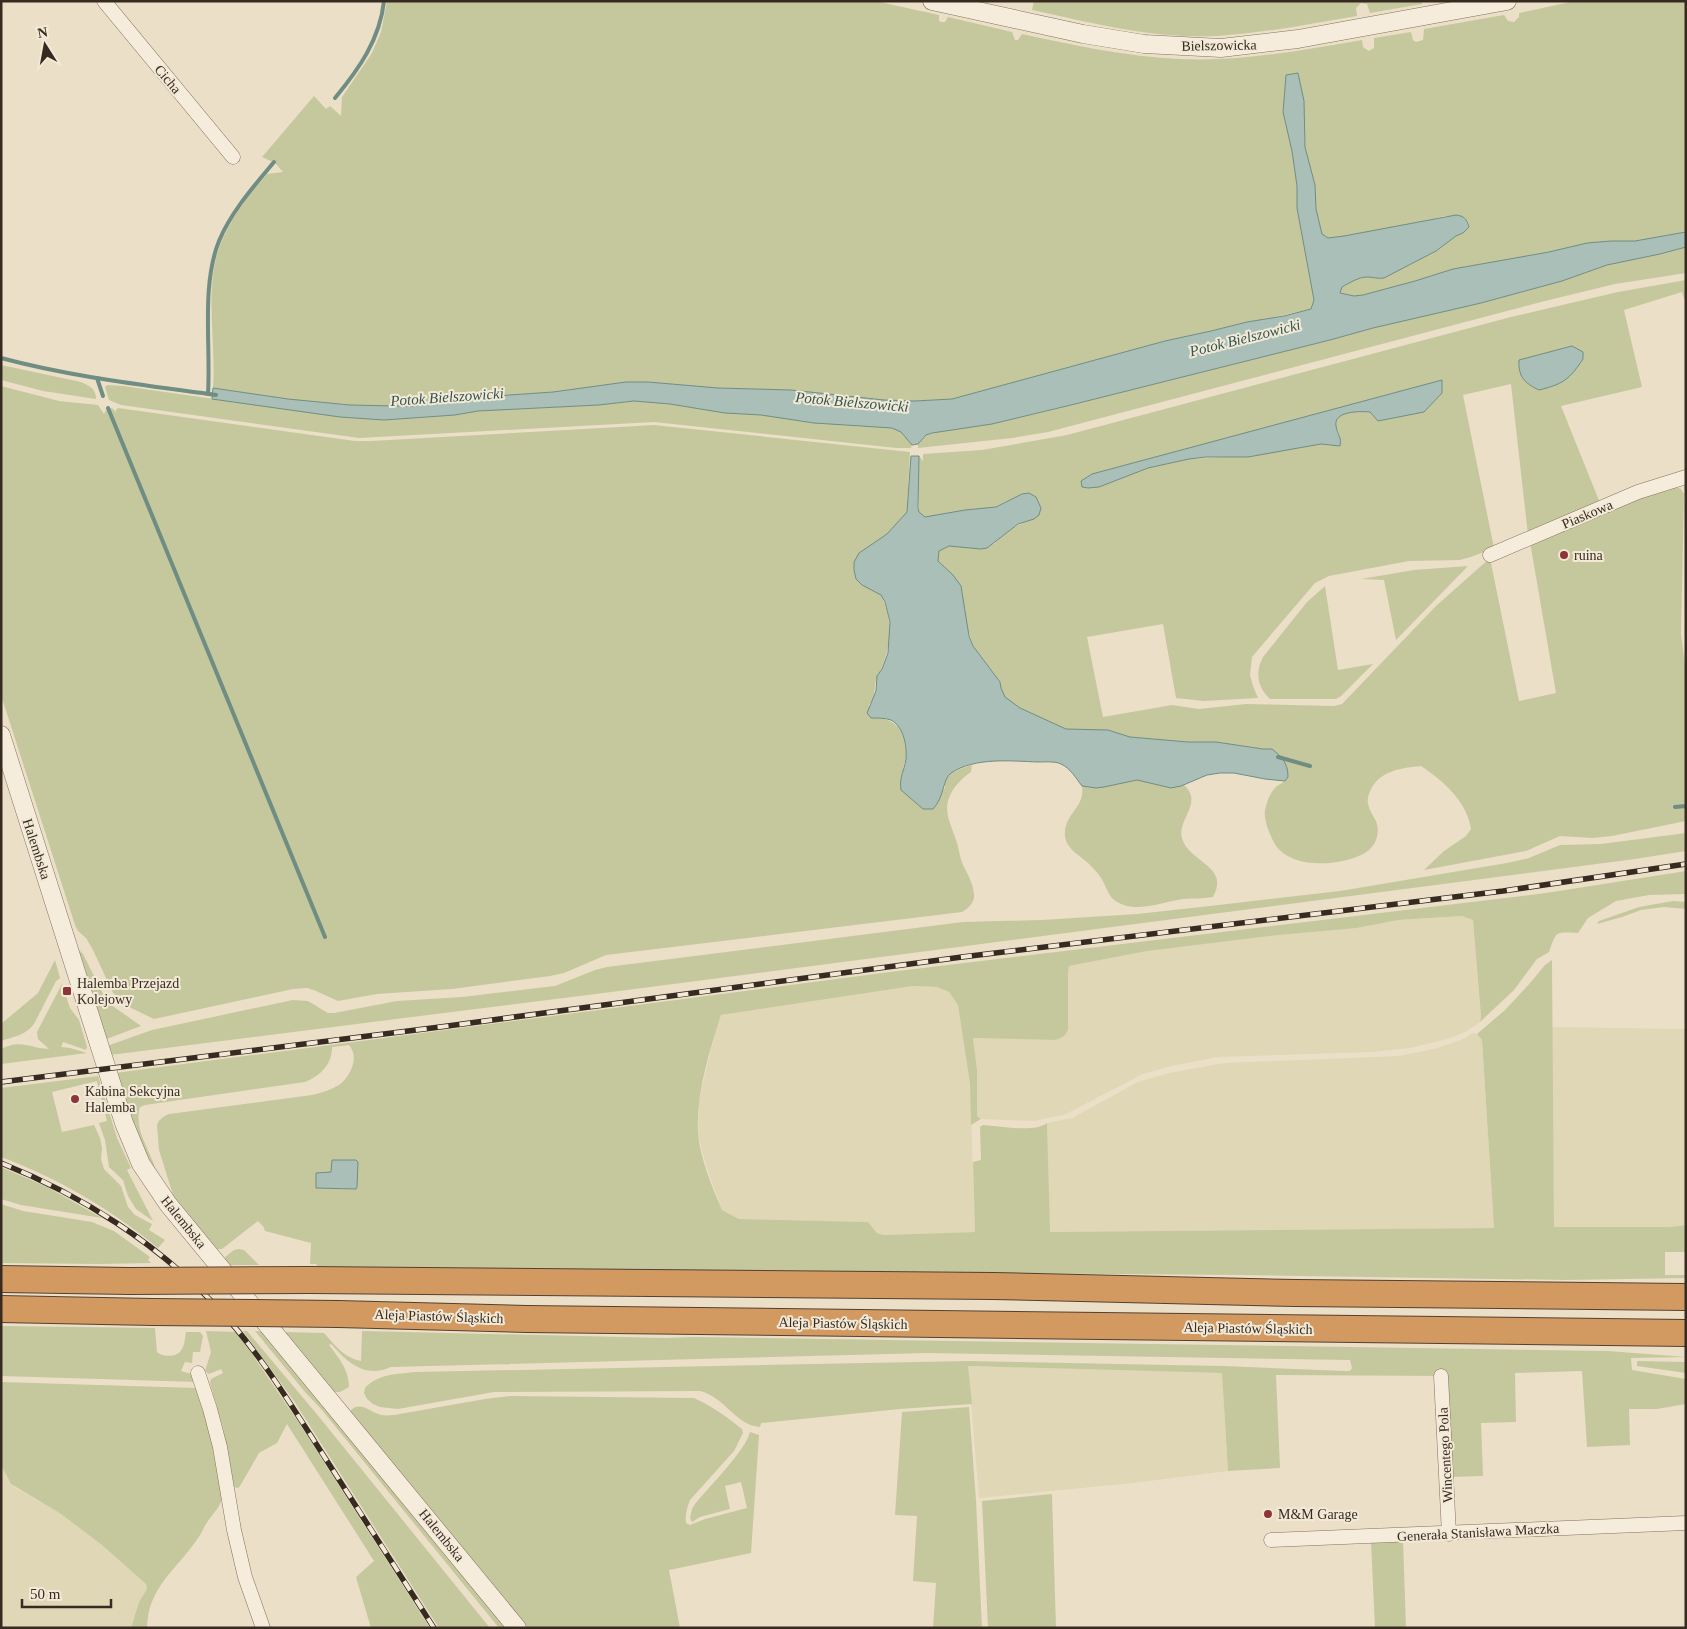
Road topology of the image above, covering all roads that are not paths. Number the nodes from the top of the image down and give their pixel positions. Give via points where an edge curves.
1 (104, 1) edge
2 (932, 1) edge
3 (1507, 1) edge
4 (233, 157) dead end
5 (1686, 477) edge
6 (1490, 555) dead end
7 (1, 735) edge
8 (1, 1279) edge
9 (1686, 1287) edge
10 (1567, 1296) junction
11 (1686, 1297) edge
12 (1, 1309) edge
13 (1570, 1332) junction
14 (1686, 1333) edge
15 (1686, 1347) edge
16 (198, 1373) dead end
17 (1441, 1376) dead end
18 (1686, 1523) edge
19 (1449, 1534) junction
20 (1271, 1540) dead end
21 (263, 1628) edge
22 (517, 1628) edge

1 - 4 street, Cicha
2 - 3 street, Bielszowicka via 1083,34 1144,44 1213,48 1298,39
5 - 6 street, Piaskowa via 1638,492
7 - 22 street, Halembska via 124,1123 141,1164 168,1204
8 - 10 highway, bridge via 993,1286
9 - 10 highway
10 - 11 highway
12 - 13 highway, Aleja Piastów Śląskich, bridge
13 - 14 highway, Aleja Piastów Śląskich
13 - 15 highway
16 - 21 street via 220,1447 245,1577
17 - 19 street, Wincentego Pola
18 - 19 street, Generała Stanisława Maczka
19 - 20 street, Generała Stanisława Maczka

